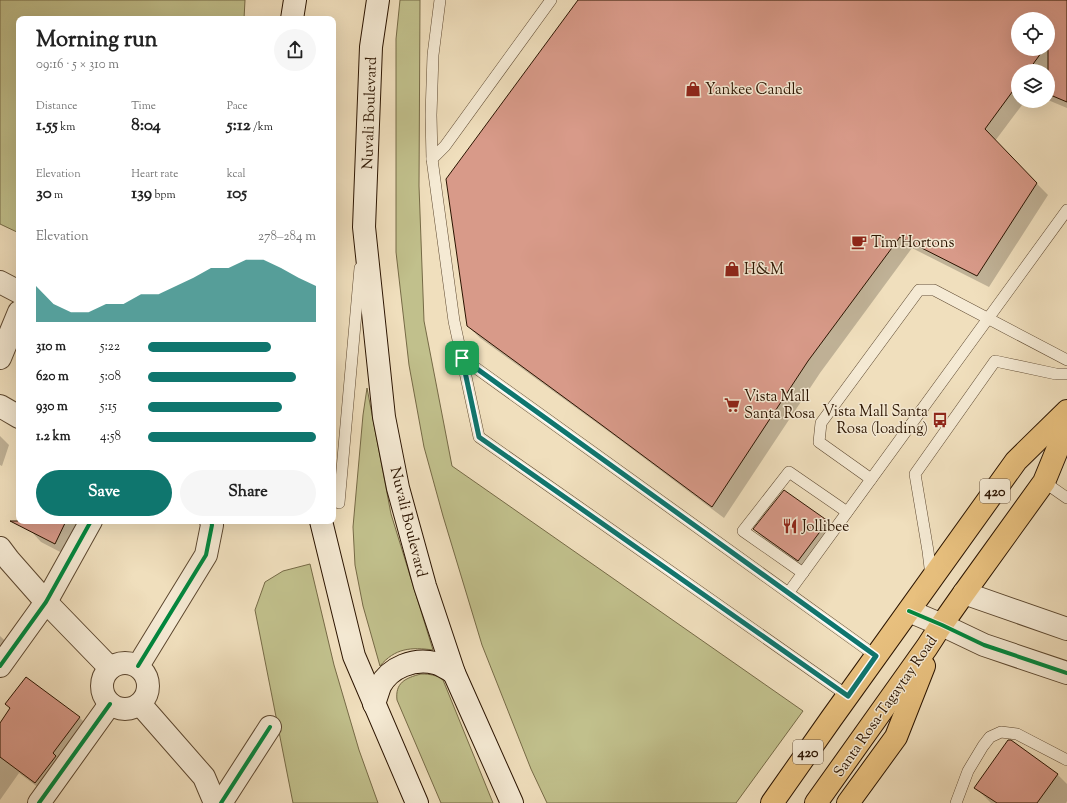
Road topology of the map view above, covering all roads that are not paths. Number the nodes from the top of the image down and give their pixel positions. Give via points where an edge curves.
1 (295, 0) edge
2 (378, 0) edge
3 (551, 0) edge
4 (439, 2) edge
5 (292, 16) edge
6 (432, 159) junction
7 (1067, 210) edge
8 (364, 227) junction
9 (0, 282) edge
10 (16, 290) edge
11 (16, 319) edge
12 (988, 319) junction
13 (0, 358) edge
14 (462, 358) junction
15 (1067, 360) edge
16 (1067, 374) edge
17 (0, 406) edge
18 (1067, 411) edge
19 (16, 416) edge
20 (1067, 426) edge
21 (871, 478) junction
22 (1044, 482) junction
23 (1067, 498) edge
24 (339, 503) dead end
25 (847, 512) junction
26 (89, 524) edge
27 (212, 524) edge
28 (322, 524) edge
29 (0, 548) edge
30 (803, 573) junction
31 (932, 579) junction
32 (788, 592) junction
33 (964, 593) junction
34 (46, 602) junction
35 (909, 611) junction
36 (940, 627) junction
37 (1067, 629) edge
38 (876, 656) junction
39 (0, 666) edge
40 (138, 666) junction
41 (110, 668) junction
42 (454, 673) junction
43 (1067, 673) edge
44 (848, 696) junction
45 (110, 704) junction
46 (140, 704) junction
47 (374, 704) junction
48 (270, 727) dead end
49 (1067, 760) edge
50 (786, 785) junction
51 (39, 803) edge
52 (215, 803) edge
53 (221, 803) edge
54 (417, 803) edge
55 (512, 803) edge
56 (767, 803) edge
57 (772, 803) edge
58 (816, 803) edge
59 (848, 803) edge
60 (956, 803) edge

1 - 5 street
2 - 8 street, Nuvali Boulevard via 371,47
3 - 6 lane via 446,146
4 - 6 lane via 433,55
6 - 14 lane via 454,321
7 - 12 lane
8 - 24 lane, Nuvali Boulevard
8 - 42 street, Nuvali Boulevard via 384,417 397,481 425,586
9 - 10 street
11 - 13 street
12 - 15 lane
12 - 21 lane
12 - 21 lane via 934,290 919,290 821,423 819,442
14 - 32 lane
14 - 44 lane via 479,437
16 - 31 lane via 995,361 915,474
17 - 19 street
18 - 31 main road, 420 via 1016,461
20 - 22 main road, Santa Rosa-Tagaytay Road / 420
21 - 25 lane
22 - 23 lane
22 - 33 main road, Santa Rosa-Tagaytay Road / 420
25 - 30 lane
25 - 30 lane via 788,472 743,531
26 - 34 street
27 - 40 street via 206,555
28 - 47 street via 354,656
29 - 34 street
30 - 32 lane
31 - 35 main road, 420
32 - 38 lane
33 - 36 main road, Santa Rosa-Tagaytay Road / 420
33 - 37 street
34 - 39 street
34 - 41 street
35 - 36 street
35 - 38 main road, 420
36 - 43 street
36 - 58 main road, Santa Rosa-Tagaytay Road / 420
36 - 59 main road via 896,737
38 - 44 main road, 420
40 - 41 street via 124,662
40 - 46 street via 148,680 148,689
41 - 45 street via 101,686
42 - 47 street via 436,663 415,662 405,665 395,669 381,685
42 - 55 street, Nuvali Boulevard
44 - 50 main road, 420
45 - 46 street via 120,708
45 - 51 street
46 - 52 street via 204,777
47 - 54 street
48 - 53 street
49 - 60 lane via 1017,734 1001,732 990,737 983,746 968,771
50 - 56 main road
50 - 57 main road, 420

